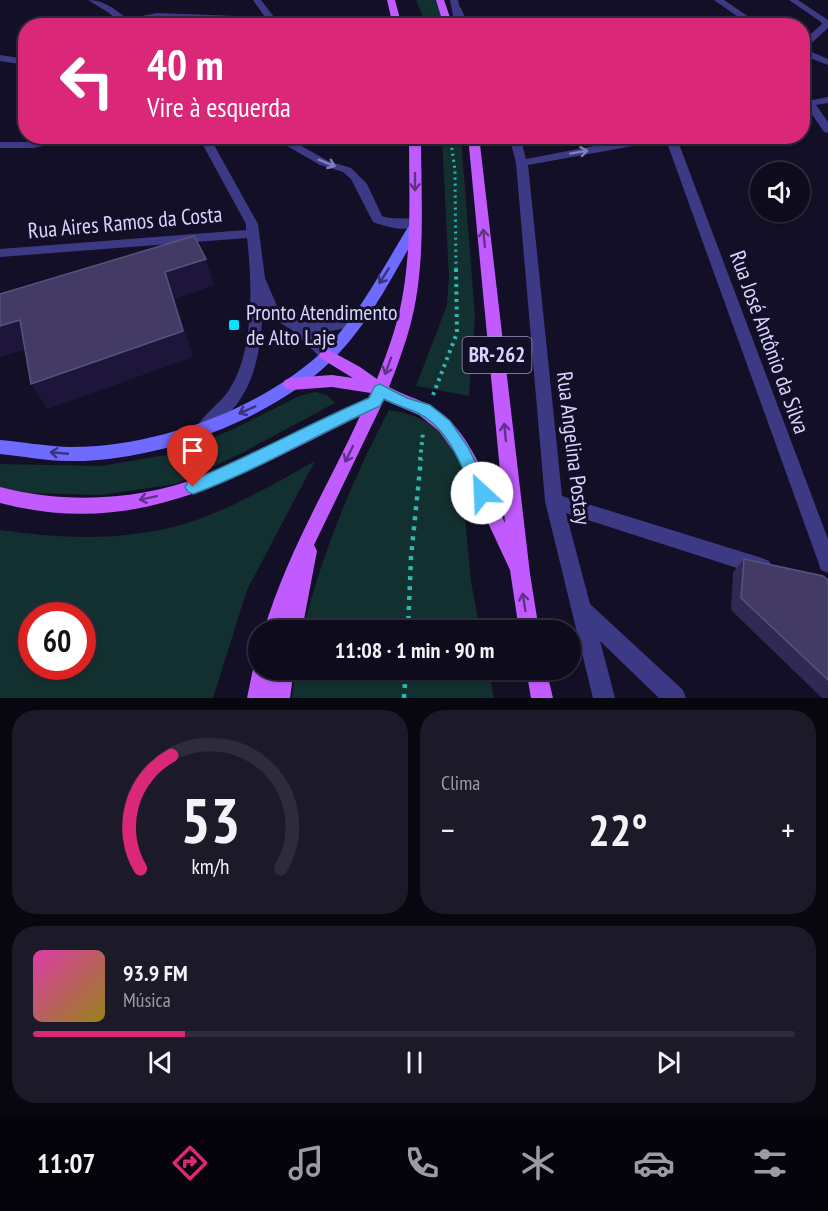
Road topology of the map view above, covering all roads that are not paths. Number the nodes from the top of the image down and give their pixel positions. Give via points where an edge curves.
1 (257, 0) edge
2 (391, 0) edge
3 (440, 0) edge
4 (718, 0) edge
5 (793, 0) edge
6 (98, 2) edge
7 (456, 4) edge
8 (120, 18) edge
9 (150, 18) edge
10 (214, 18) edge
11 (270, 18) edge
12 (397, 18) edge
13 (446, 18) edge
14 (462, 18) edge
15 (746, 18) edge
16 (810, 41) edge
17 (810, 53) edge
18 (0, 58) edge
19 (18, 61) edge
20 (828, 62) edge
21 (828, 100) edge
22 (810, 103) edge
23 (810, 109) edge
24 (828, 130) edge
25 (39, 144) edge
26 (207, 144) edge
27 (289, 144) edge
28 (415, 144) edge
29 (474, 144) edge
30 (516, 144) edge
31 (625, 144) edge
32 (672, 144) edge
33 (0, 145) edge
34 (522, 163) junction
35 (415, 225) junction
36 (254, 234) junction
37 (0, 253) edge
38 (258, 277) junction
39 (358, 318) junction
40 (297, 325) junction
41 (327, 355) junction
42 (291, 384) junction
43 (377, 396) junction
44 (204, 429) junction
45 (0, 447) edge
46 (0, 495) edge
47 (554, 501) junction
48 (314, 525) junction
49 (828, 564) edge
50 (782, 573) edge
51 (520, 574) junction
52 (580, 609) junction
53 (277, 620) edge
54 (294, 620) edge
55 (527, 620) edge
56 (260, 680) edge
57 (282, 680) edge
58 (532, 680) edge
59 (536, 680) edge
60 (258, 698) edge
61 (279, 698) edge
62 (530, 698) edge
63 (542, 698) edge
64 (604, 698) edge
65 (675, 698) edge

1 - 11 street
2 - 12 main road
3 - 13 main road
4 - 15 street
5 - 16 lane via 825,21 826,25
6 - 8 street
7 - 14 street
9 - 10 street
17 - 20 street
18 - 19 street
21 - 22 street
23 - 24 street
25 - 33 street
26 - 36 street
27 -> 35 street via 324,163 348,170 361,184 377,219
28 -> 35 main road
51 -> 29 main road, BR-262
30 - 34 street, Rua Angelina Postay
34 -> 31 street
32 - 49 street, Rua José Antônio da Silva
34 - 47 street, Rua Angelina Postay
35 -> 39 main road
35 -> 43 main road via 412,289
36 - 37 street, Rua Aires Ramos da Costa
36 - 38 street
38 - 40 street via 274,312 288,324
38 - 44 street via 247,369 236,394
39 - 40 street via 334,326
39 - 41 main road
40 - 41 street
41 - 42 main road
41 - 43 main road via 355,371
42 - 43 main road via 355,383
42 -> 44 main road via 258,405
43 -> 46 main road via 246,465 177,492 81,507 51,506
43 -> 48 main road
43 - 51 main road via 425,410 445,426 463,452
44 -> 45 main road via 128,450 68,454
47 - 50 street
47 - 52 street, Rua Angelina Postay
48 - 53 main road via 289,580
48 - 54 main road
55 -> 51 main road, BR-262
52 - 64 street, Rua Angelina Postay
52 - 65 street
56 - 60 main road
57 - 61 main road
58 - 62 main road
59 - 63 main road

